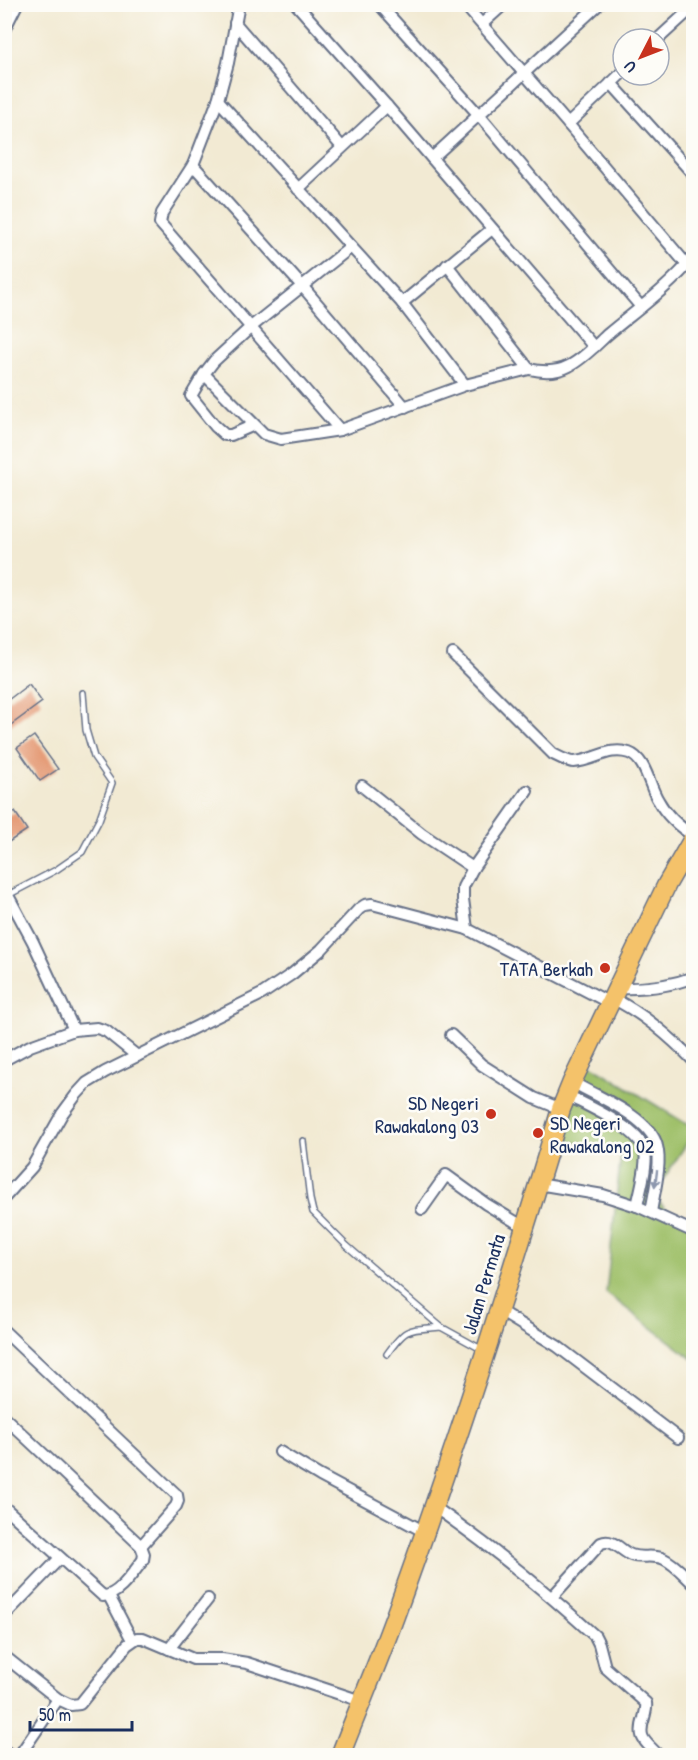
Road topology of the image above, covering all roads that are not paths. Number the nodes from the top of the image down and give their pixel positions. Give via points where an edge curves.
1 (17, 4) edge
2 (239, 4) edge
3 (296, 4) edge
4 (380, 4) edge
5 (464, 4) edge
6 (504, 4) edge
7 (598, 4) edge
8 (693, 6) edge
9 (236, 23) junction
10 (482, 24) junction
11 (671, 27) edge
12 (4, 30) edge
13 (524, 73) junction
14 (611, 83) edge
15 (615, 87) edge
16 (218, 100) junction
17 (387, 106) junction
18 (479, 115) junction
19 (568, 124) junction
20 (342, 147) junction
21 (432, 158) junction
22 (193, 165) junction
23 (693, 175) edge
24 (298, 189) junction
25 (492, 229) junction
26 (351, 247) junction
27 (690, 261) edge
28 (447, 265) junction
29 (303, 286) junction
30 (402, 303) junction
31 (640, 307) junction
32 (251, 327) junction
33 (594, 346) junction
34 (529, 369) junction
35 (204, 374) junction
36 (465, 384) junction
37 (405, 407) junction
38 (254, 425) junction
39 (340, 430) junction
40 (453, 654) dead end
41 (83, 693) dead end
42 (362, 786) dead end
43 (527, 791) dead end
44 (693, 837) edge
45 (473, 868) junction
46 (6, 892) edge
47 (467, 929) junction
48 (693, 977) edge
49 (613, 996) junction
50 (74, 1030) junction
51 (451, 1035) dead end
52 (137, 1056) junction
53 (4, 1060) edge
54 (693, 1061) edge
55 (566, 1096) junction
56 (303, 1141) dead end
57 (538, 1184) junction
58 (4, 1198) edge
59 (637, 1206) junction
60 (422, 1209) dead end
61 (651, 1212) junction
62 (524, 1227) junction
63 (693, 1232) edge
64 (498, 1310) junction
65 (441, 1327) junction
66 (4, 1331) edge
67 (485, 1352) junction
68 (387, 1354) dead end
69 (4, 1417) edge
70 (678, 1438) dead end
71 (280, 1452) dead end
72 (433, 1506) junction
73 (7, 1514) edge
74 (425, 1532) junction
75 (141, 1546) junction
76 (60, 1558) junction
77 (693, 1584) edge
78 (109, 1596) junction
79 (552, 1598) junction
80 (208, 1599) dead end
81 (4, 1616) edge
82 (132, 1640) junction
83 (169, 1649) junction
84 (4, 1656) edge
85 (58, 1699) junction
86 (360, 1701) junction
87 (4, 1750) edge
88 (11, 1755) edge
89 (19, 1755) edge
90 (339, 1755) edge
91 (659, 1755) edge

1 - 12 street
2 - 9 street
3 - 17 street
4 - 18 street
5 - 10 street
6 - 10 street
7 - 13 street
8 - 11 street
9 - 16 street
9 - 20 street
10 - 13 street
13 - 18 street
13 - 19 street
14 - 19 street
15 - 23 street
16 - 22 street
16 - 24 street
17 - 20 street
17 - 21 street
18 - 21 street
18 - 31 street
19 - 27 street
20 - 24 street
21 - 25 street
22 - 29 street
22 - 32 street via 162,213 160,223
24 - 26 street
25 - 28 street
25 - 33 street
26 - 29 street
26 - 30 street
27 - 31 street
28 - 30 street
28 - 34 street
29 - 32 street
29 - 37 street
30 - 36 street
31 - 33 street
32 - 35 street
32 - 39 street
33 - 34 street via 569,366 555,371
34 - 36 street
35 - 38 street
35 - 38 street via 191,396 222,433 231,435
36 - 37 street
37 - 39 street
38 - 39 street via 264,434 281,439
40 - 44 street via 553,754 573,762 612,750 631,753 641,764 657,799
41 - 46 lane via 86,730 94,757 112,783 99,820 82,852 56,870
42 - 45 street
43 - 45 street
44 - 49 main road, Jalan Permata
45 - 47 street via 463,887
46 - 50 street
47 - 49 street
47 - 52 street via 365,905 321,950 262,994
48 - 49 street
49 - 54 street via 656,1025
49 - 55 main road, Jalan Permata
50 - 52 street via 106,1031
50 - 53 street
51 - 55 street via 482,1065 534,1098
52 - 58 street via 87,1083 62,1114 32,1167
55 - 57 main road, Jalan Permata
55 - 59 street via 621,1124 640,1142 645,1161
55 -> 61 street via 628,1113 654,1137 658,1161
56 - 65 lane via 313,1212
57 - 59 street via 603,1195
57 - 62 main road, Jalan Permata
59 - 61 street
60 - 62 street via 447,1175
61 - 63 street
62 - 64 main road, Jalan Permata
64 - 67 main road, Jalan Permata
64 - 70 street via 557,1346
65 - 67 lane
65 - 68 lane via 406,1332
66 - 75 street via 177,1495 176,1506
67 - 72 main road, Jalan Permata
69 - 75 street
71 - 74 street
72 - 74 main road, Jalan Permata
72 - 79 street via 494,1549
73 - 76 street
74 - 86 main road, Jalan Permata
75 - 78 street via 143,1560
76 - 78 street via 98,1593
76 - 81 street
77 - 79 street via 665,1559 633,1556 606,1541
78 - 82 street
79 - 91 street via 598,1640 608,1671 646,1704 640,1734
80 - 83 street
82 - 83 street via 143,1638
82 - 85 street via 80,1704 71,1706
83 - 86 street via 193,1659 247,1663
84 - 85 street
85 - 89 street
86 - 90 main road, Jalan Permata
87 - 88 street

